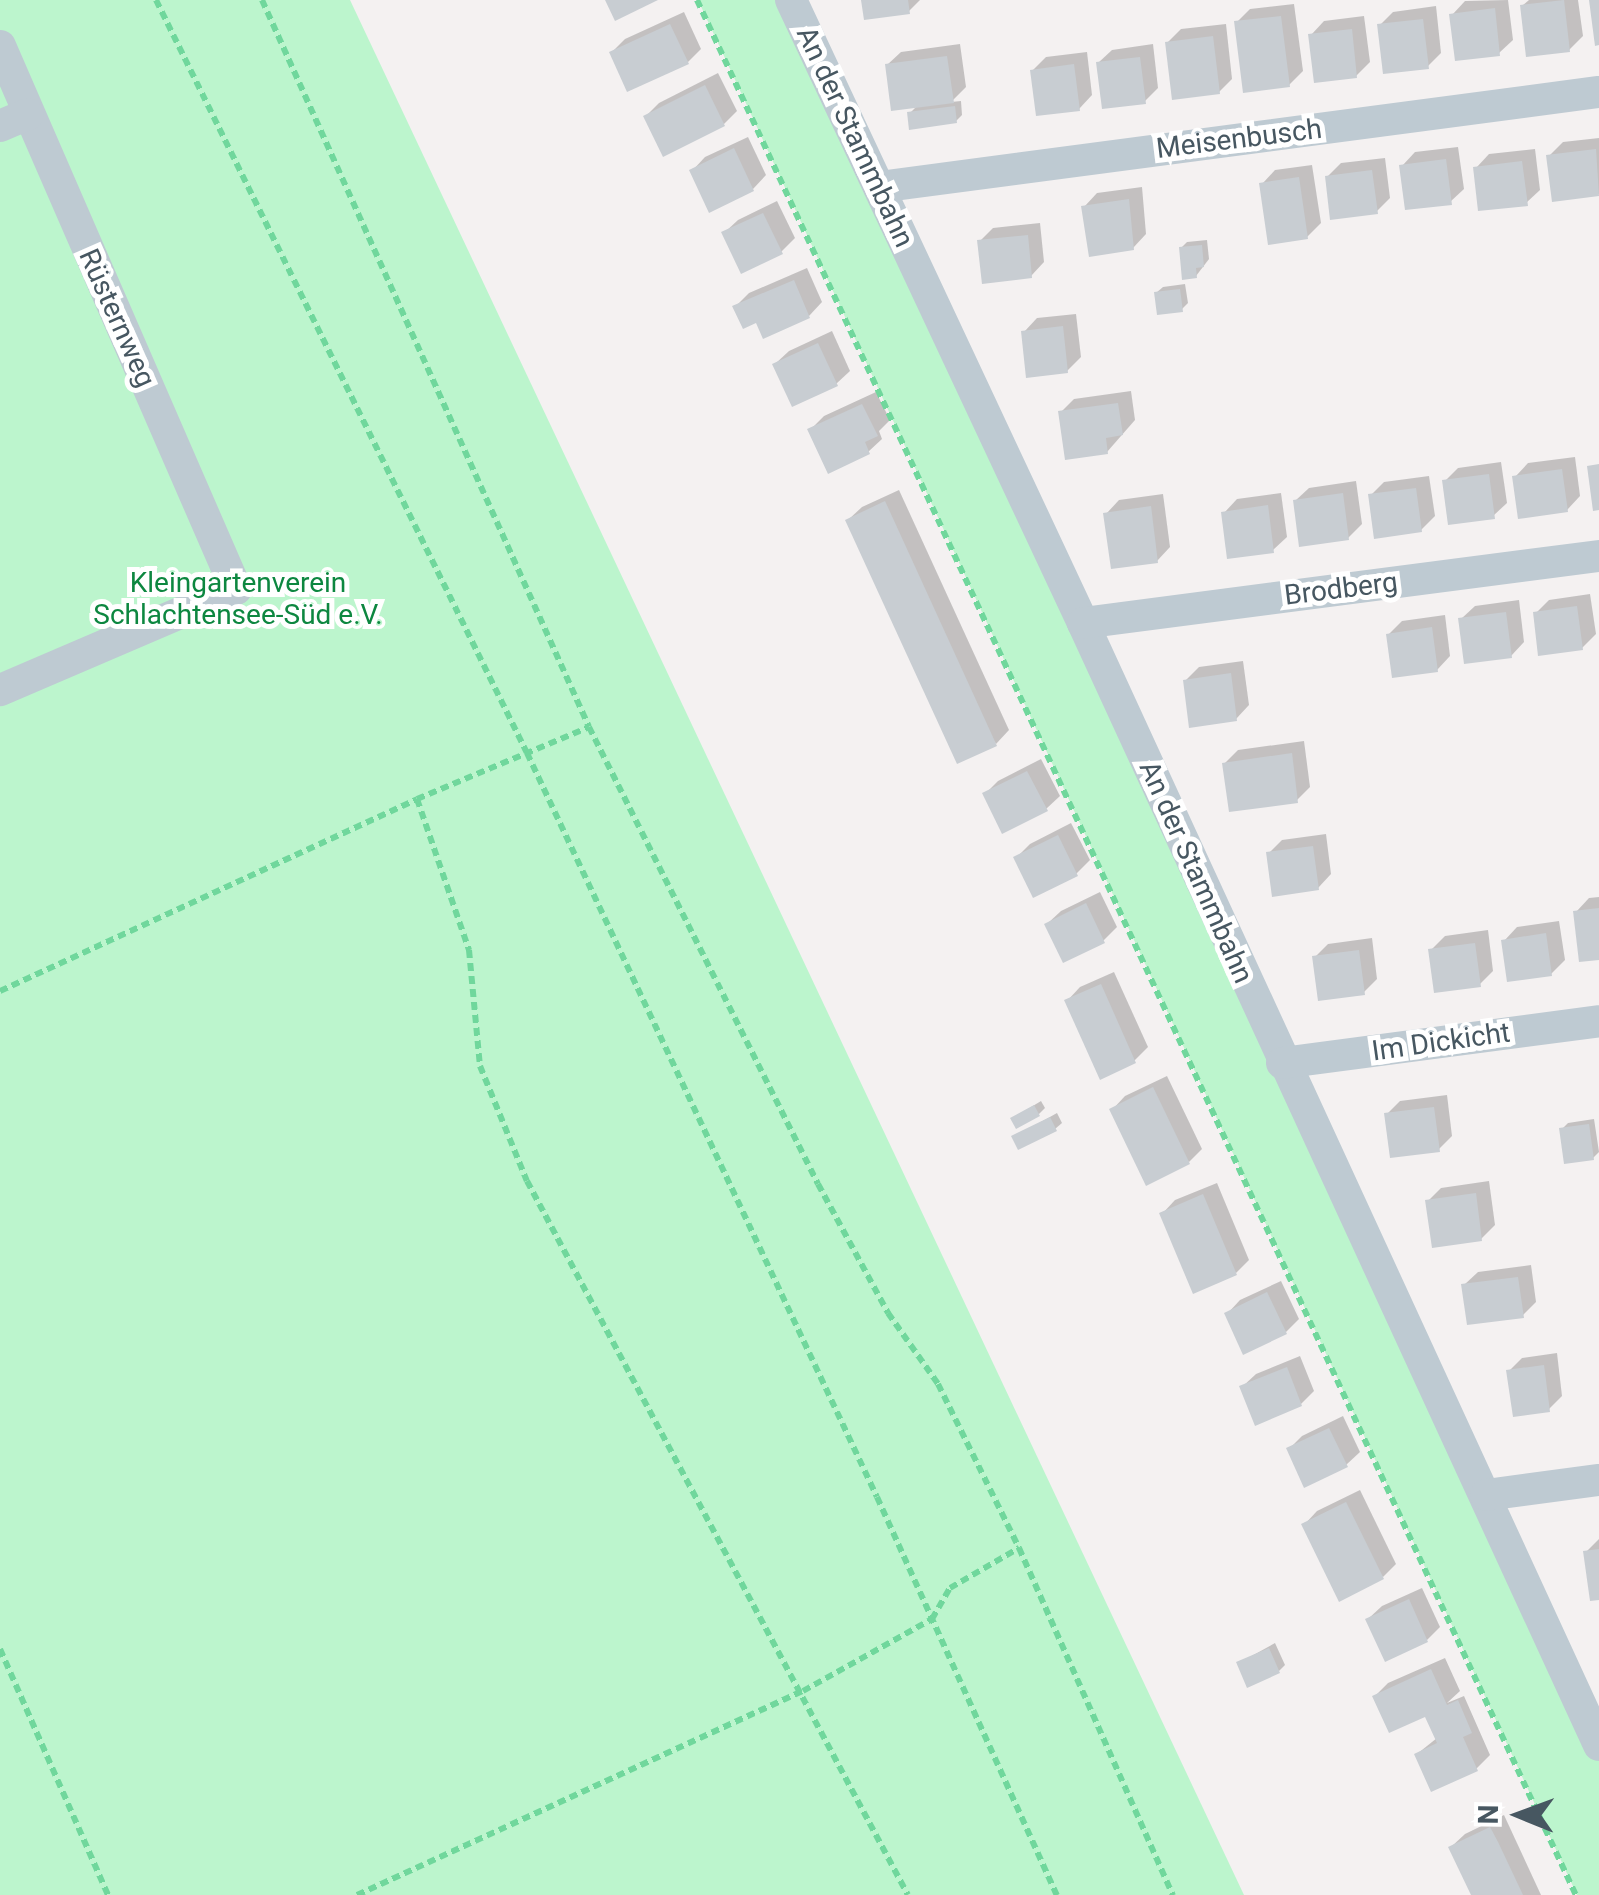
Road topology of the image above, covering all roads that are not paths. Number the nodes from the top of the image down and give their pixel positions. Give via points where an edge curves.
1 (791, 0) edge
2 (0, 46) edge
3 (1599, 92) edge
4 (14, 120) edge
5 (879, 187) junction
6 (1599, 556) edge
7 (1083, 623) junction
8 (0, 690) edge
9 (1599, 1021) edge
10 (1282, 1063) junction
11 (1599, 1480) edge
12 (1486, 1495) junction
13 (1599, 1744) edge

1 - 5 street, An der Stammbahn
2 - 4 street, Rüsternweg
3 - 5 street, Meisenbusch
4 - 8 street, Rüsternweg via 236,589
5 - 7 street, An der Stammbahn
6 - 7 street, Brodberg
7 - 10 street, An der Stammbahn
9 - 10 street, Im Dickicht
10 - 12 street, An der Stammbahn
11 - 12 street
12 - 13 street, An der Stammbahn

